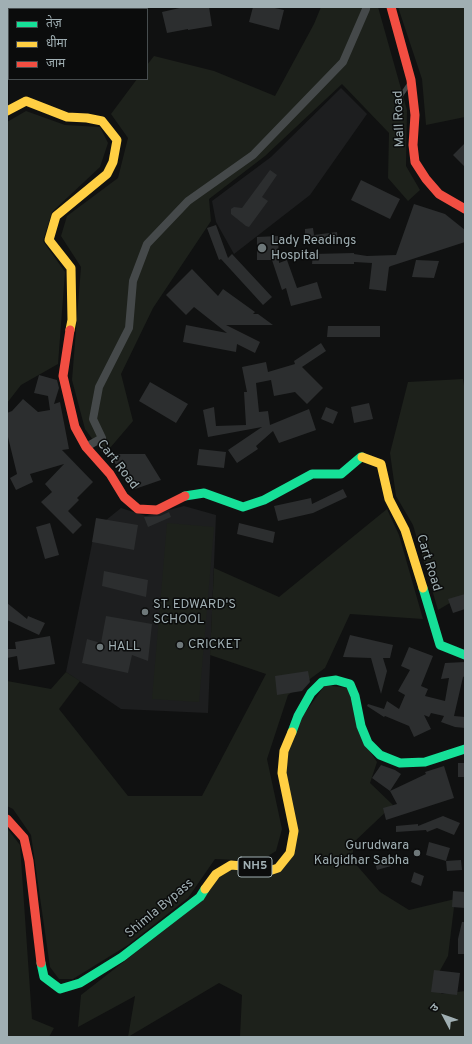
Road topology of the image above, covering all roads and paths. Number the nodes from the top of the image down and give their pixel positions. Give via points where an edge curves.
1 (391, 7) edge
2 (366, 9) dead end
3 (411, 80) junction
4 (398, 100) dead end
5 (7, 111) edge
6 (465, 209) edge
7 (86, 447) junction
8 (465, 655) edge
9 (465, 750) edge
10 (7, 819) edge

1 - 3 main road, Mall Road
2 - 7 street via 343,62 253,156 188,201 147,244 133,281 129,328 99,388 93,418 102,438
3 - 4 lane
3 - 6 main road, Mall Road via 415,114 415,162 439,194
5 - 7 main road, Cart Road via 26,101 67,117 102,121 117,140 113,162 107,174 56,216 49,240 71,268 72,320 63,376 75,427
7 - 8 main road, Cart Road via 110,474 124,497 138,508 156,510 185,496 204,493 243,507 264,500 312,474 341,474 361,457 381,464 389,500 405,530 440,645
9 - 10 main road, Shimla Bypass / NH5 via 425,762 400,763 380,755 368,743 350,684 336,680 322,682 307,699 284,751 282,773 294,831 290,853 278,868 266,872 254,867 231,865 216,874 200,897 122,957 80,983 60,989 44,977 24,838

